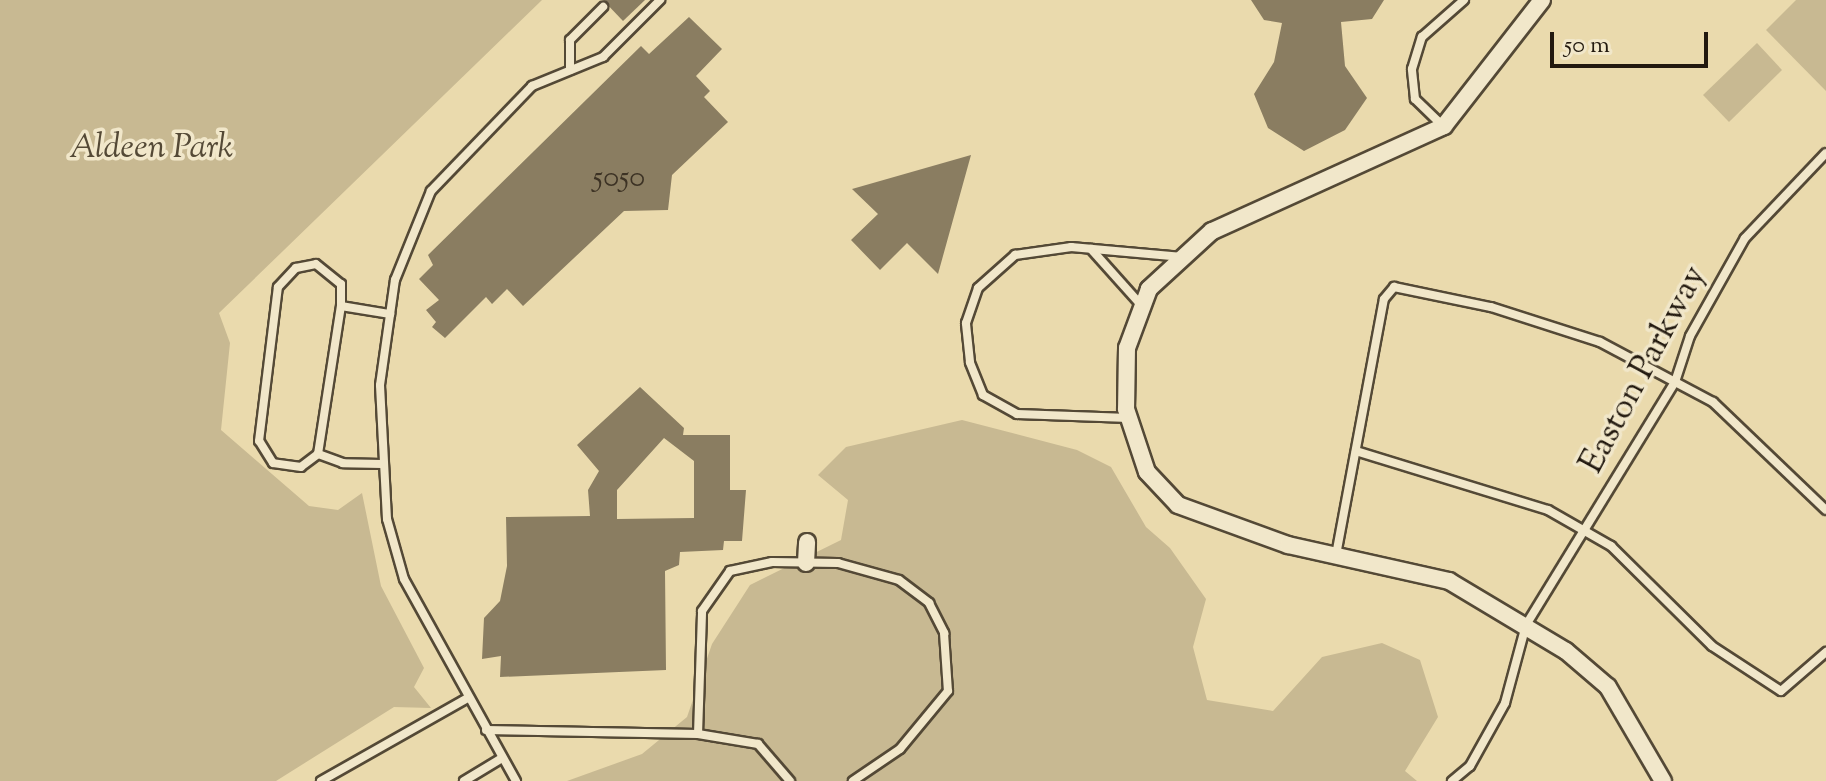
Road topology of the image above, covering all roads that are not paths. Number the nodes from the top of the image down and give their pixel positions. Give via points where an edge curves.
1 (660, 0) edge
2 (1464, 0) edge
3 (1542, 0) edge
4 (603, 7) dead end
5 (570, 70) junction
6 (1444, 126) junction
7 (1826, 153) edge
8 (1091, 249) junction
9 (1184, 257) junction
10 (341, 306) junction
11 (1143, 306) junction
12 (390, 314) junction
13 (1675, 382) junction
14 (1129, 418) junction
15 (1356, 451) junction
16 (318, 454) junction
17 (382, 464) junction
18 (1826, 510) edge
19 (1585, 531) junction
20 (807, 542) dead end
21 (1336, 556) junction
22 (806, 563) junction
23 (1526, 625) junction
24 (1826, 652) edge
25 (468, 698) junction
26 (486, 730) junction
27 (698, 734) junction
28 (502, 758) junction
29 (321, 781) edge
30 (464, 781) edge
31 (516, 781) edge
32 (790, 781) edge
33 (853, 781) edge
34 (1452, 781) edge
35 (1663, 781) edge

1 - 5 lane via 603,57
2 - 6 lane via 1422,37 1412,69 1415,99
3 - 6 street
4 - 5 lane via 570,40
5 - 12 lane via 532,86 431,191 395,280
6 - 9 street via 1212,231
7 - 13 lane, Easton Parkway via 1745,238 1690,336
8 - 9 lane
8 - 11 lane
8 - 14 lane via 1041,248 998,266 978,288 966,323 970,362 983,395 1017,414
9 - 11 street via 1149,289
10 - 12 lane
10 - 16 lane
10 - 16 lane via 341,284 316,264 296,268 278,287 259,441 273,463 301,467
11 - 14 street via 1127,348
12 - 17 lane via 380,385
13 - 15 lane via 1600,342 1491,307 1394,287 1385,296
13 - 18 lane via 1713,402
13 - 19 lane, Easton Parkway
14 - 21 street via 1147,472 1178,505
15 - 19 lane via 1548,510
15 - 21 lane
16 - 17 lane via 343,463
17 - 25 lane via 387,519 404,579
19 - 23 lane, Easton Parkway
19 - 24 lane via 1611,546 1712,646 1781,691
20 - 22 street
21 - 23 street via 1449,581
22 - 27 lane via 750,564 730,571 713,589 702,611
22 - 33 lane via 838,563 899,580 929,603 944,633 948,691 900,749
23 - 34 lane, Easton Parkway via 1505,703 1470,766
23 - 35 street via 1608,687
25 - 26 lane
25 - 29 lane
26 - 27 lane
26 - 28 lane
27 - 32 lane via 758,744
28 - 30 lane
28 - 31 lane

